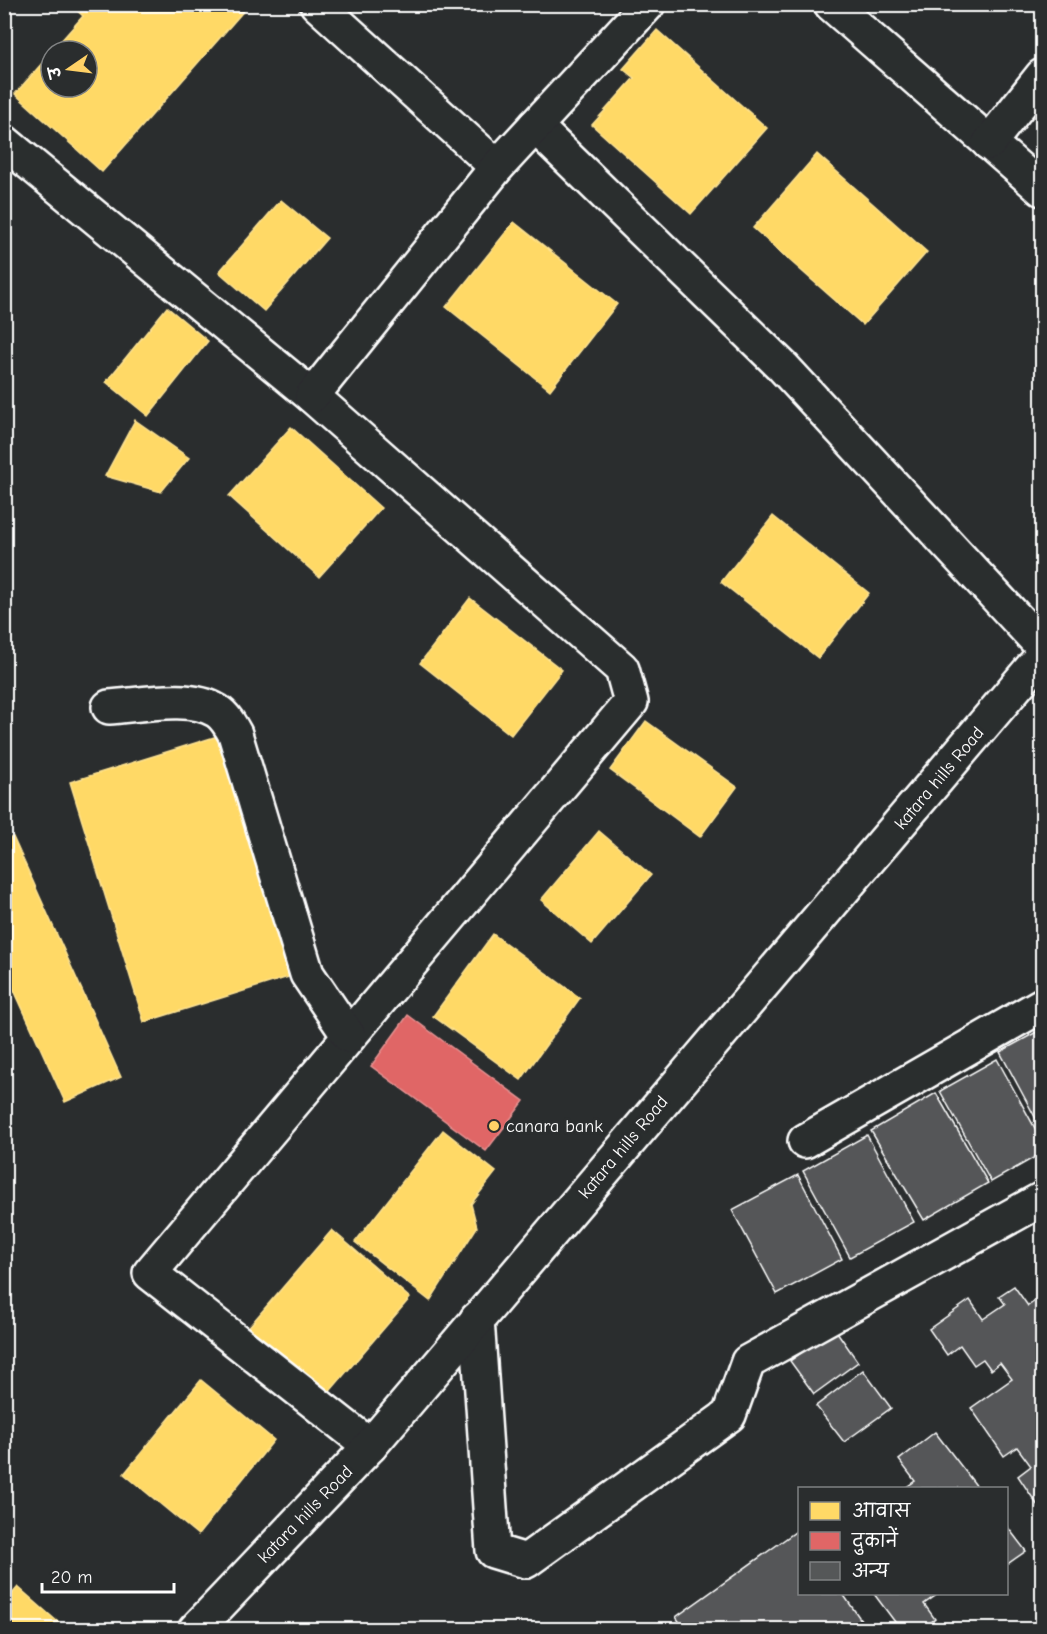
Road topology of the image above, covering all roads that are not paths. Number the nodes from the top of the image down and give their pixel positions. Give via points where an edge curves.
1 (317, 4) edge
2 (648, 4) edge
3 (831, 4) edge
4 (1042, 76) edge
5 (535, 126) junction
6 (4, 142) edge
7 (989, 143) junction
8 (497, 167) junction
9 (1042, 189) edge
10 (312, 396) junction
11 (1042, 646) edge
12 (1042, 656) edge
13 (109, 707) dead end
14 (1042, 1005) edge
15 (349, 1036) junction
16 (805, 1141) dead end
17 (1042, 1199) edge
18 (477, 1319) junction
19 (370, 1446) junction
20 (195, 1629) edge

1 - 8 street
2 - 5 street
3 - 7 street
4 - 7 street
5 - 8 street
5 - 11 street via 783,367
6 - 10 street
7 - 9 street
8 - 10 street
10 - 15 street via 622,669 631,702
12 - 18 street, katara hills Road
13 - 15 street via 188,702 219,712 228,721 307,974
14 - 16 street
15 - 19 street via 150,1273
17 - 18 street via 748,1362 729,1416 526,1561 493,1551
18 - 19 street, katara hills Road
19 - 20 street, katara hills Road

